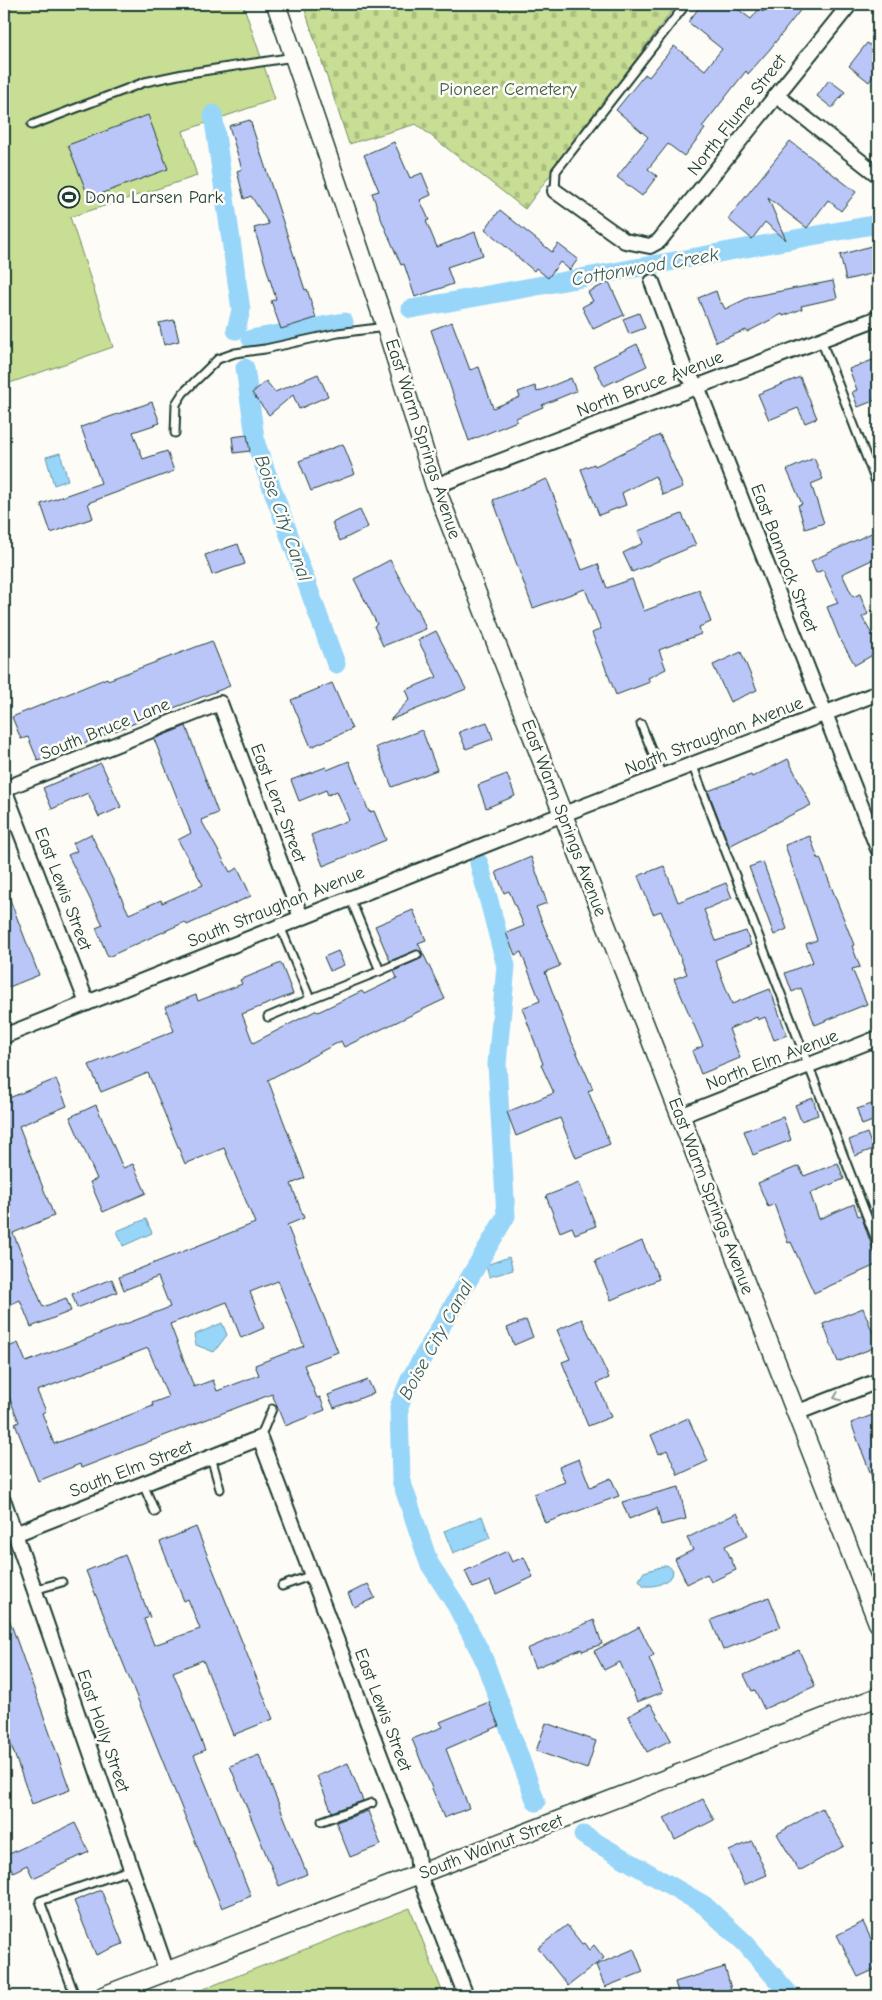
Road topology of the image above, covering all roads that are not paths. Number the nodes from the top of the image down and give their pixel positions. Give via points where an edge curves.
1 (276, 4) edge
2 (686, 4) edge
3 (850, 4) edge
4 (294, 57) junction
5 (777, 96) junction
6 (32, 126) dead end
7 (878, 175) edge
8 (555, 191) joint
9 (652, 282) dead end
10 (878, 318) edge
11 (386, 327) junction
12 (820, 340) junction
13 (697, 386) junction
14 (175, 433) dead end
15 (435, 486) junction
16 (878, 488) edge
17 (878, 693) edge
18 (220, 703) joint
19 (825, 713) junction
20 (641, 724) dead end
21 (692, 764) junction
22 (662, 776) junction
23 (4, 789) edge
24 (562, 814) junction
25 (878, 849) edge
26 (350, 898) junction
27 (301, 917) junction
28 (280, 926) junction
29 (418, 955) dead end
30 (380, 971) junction
31 (310, 999) junction
32 (87, 1003) junction
33 (268, 1017) dead end
34 (4, 1036) edge
35 (878, 1038) edge
36 (809, 1066) junction
37 (680, 1116) junction
38 (878, 1245) edge
39 (878, 1381) edge
40 (272, 1409) dead end
41 (796, 1413) junction
42 (260, 1438) junction
43 (211, 1458) junction
44 (142, 1484) junction
45 (220, 1489) dead end
46 (4, 1502) edge
47 (155, 1512) dead end
48 (15, 1534) junction
49 (312, 1575) junction
50 (62, 1582) dead end
51 (282, 1586) dead end
52 (34, 1590) junction
53 (878, 1623) edge
54 (878, 1698) edge
55 (372, 1803) dead end
56 (322, 1821) dead end
57 (132, 1869) junction
58 (419, 1875) junction
59 (167, 1972) junction
60 (75, 1996) edge
61 (103, 1996) edge
62 (466, 1996) edge

1 - 4 street, East Warm Springs Avenue
2 - 8 lane via 556,171
3 - 5 street, North Flume Street
4 - 6 lane via 144,82
4 - 11 street, East Warm Springs Avenue
5 - 7 street
5 - 8 street, North Flume Street via 670,229 650,246 639,246 617,237
9 - 13 street, East Bannock Street via 686,373
10 - 12 street, North Bruce Avenue
11 - 14 lane via 338,333 218,359 176,404
11 - 15 street, East Warm Springs Avenue
12 - 13 street, North Bruce Avenue
12 - 16 lane
13 - 15 street, North Bruce Avenue
13 - 19 street, East Bannock Street
15 - 24 street, East Warm Springs Avenue
17 - 19 street, North Straughan Avenue
18 - 23 street, South Bruce Lane
18 - 27 street, East Lenz Street
19 - 21 street, North Straughan Avenue
19 - 25 street, East Bannock Street
20 - 22 lane
21 - 22 street, North Straughan Avenue
21 - 36 lane
22 - 24 street, North Straughan Avenue
23 - 32 street, East Lewis Street
24 - 26 street, South Straughan Avenue
24 - 37 street, East Warm Springs Avenue
26 - 27 street, South Straughan Avenue
26 - 30 lane
27 - 28 street, South Straughan Avenue
28 - 31 lane
28 - 32 street, South Straughan Avenue
29 - 30 lane
30 - 31 lane
31 - 33 lane
32 - 34 street, South Straughan Avenue
35 - 36 street, North Elm Avenue
36 - 37 street, North Elm Avenue
36 - 38 lane
37 - 41 street, East Warm Springs Avenue
39 -> 41 street
40 - 42 lane
41 - 53 street, East Warm Springs Avenue
42 - 43 street, South Elm Street
42 - 49 street, East Lewis Street
43 - 44 street, South Elm Street
43 - 45 lane
44 - 47 lane
44 - 48 street, South Elm Street
46 - 48 street, East Holly Street
48 - 52 street, East Holly Street
49 - 51 lane
49 - 58 street, East Lewis Street via 417,1854
50 - 52 lane
52 - 57 street, East Holly Street
54 - 58 street, South Walnut Street
55 - 56 lane
57 - 59 street, East Holly Street
57 - 60 lane via 40,1901
58 - 59 street, South Walnut Street
58 - 62 street, East Lewis Street
59 - 61 street, South Walnut Street

